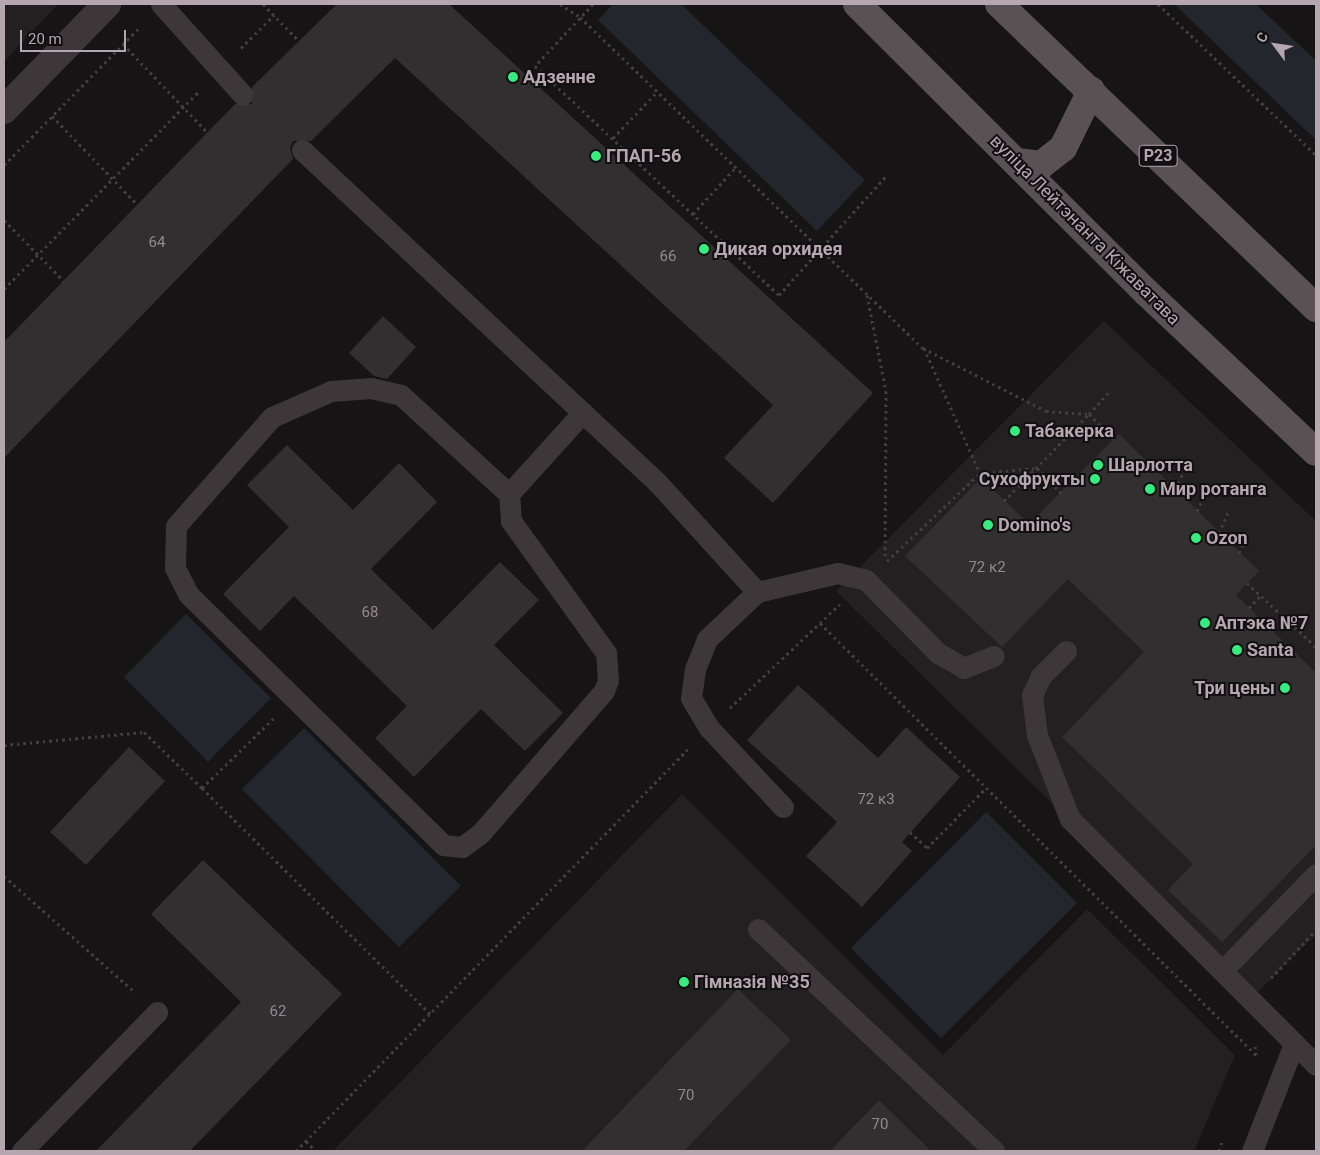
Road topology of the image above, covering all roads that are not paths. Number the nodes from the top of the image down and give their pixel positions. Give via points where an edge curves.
1 (107, 4) edge
2 (161, 4) edge
3 (857, 4) edge
4 (999, 4) edge
5 (1091, 91) junction
6 (243, 95) dead end
7 (4, 110) edge
8 (302, 150) dead end
9 (1017, 162) junction
10 (1316, 308) edge
11 (583, 412) junction
12 (1316, 452) edge
13 (509, 494) junction
14 (757, 592) junction
15 (1066, 651) dead end
16 (994, 656) dead end
17 (784, 807) dead end
18 (1316, 874) edge
19 (758, 929) dead end
20 (1224, 969) junction
21 (157, 1012) road end
22 (1294, 1044) junction
23 (1316, 1065) edge
24 (22, 1151) edge
25 (994, 1151) edge
26 (1252, 1151) edge

1 - 7 street
2 - 6 lane
3 - 9 main road, вуліца Лейтэнанта Кіжаватава
4 - 5 main road, Р23
5 - 9 main road via 1063,148 1041,165
5 - 10 main road, Р23
8 - 11 lane
9 - 12 main road, вуліца Лейтэнанта Кіжаватава via 1146,292
11 - 13 lane via 543,462
11 - 14 lane via 656,482
13 - 13 lane via 401,395 371,388 331,391 272,417 176,526 172,551 174,568 189,595 443,845 462,847 480,834 604,691 608,680 606,653 511,521
14 - 16 lane via 838,573 866,580 938,652 964,668
14 - 17 lane via 707,639 695,669 691,698 708,728
15 - 20 lane via 1041,676 1032,695 1037,735 1070,819
18 - 20 lane
19 - 25 lane
20 - 22 lane
21 - 24 lane
22 - 23 lane
22 - 26 lane

